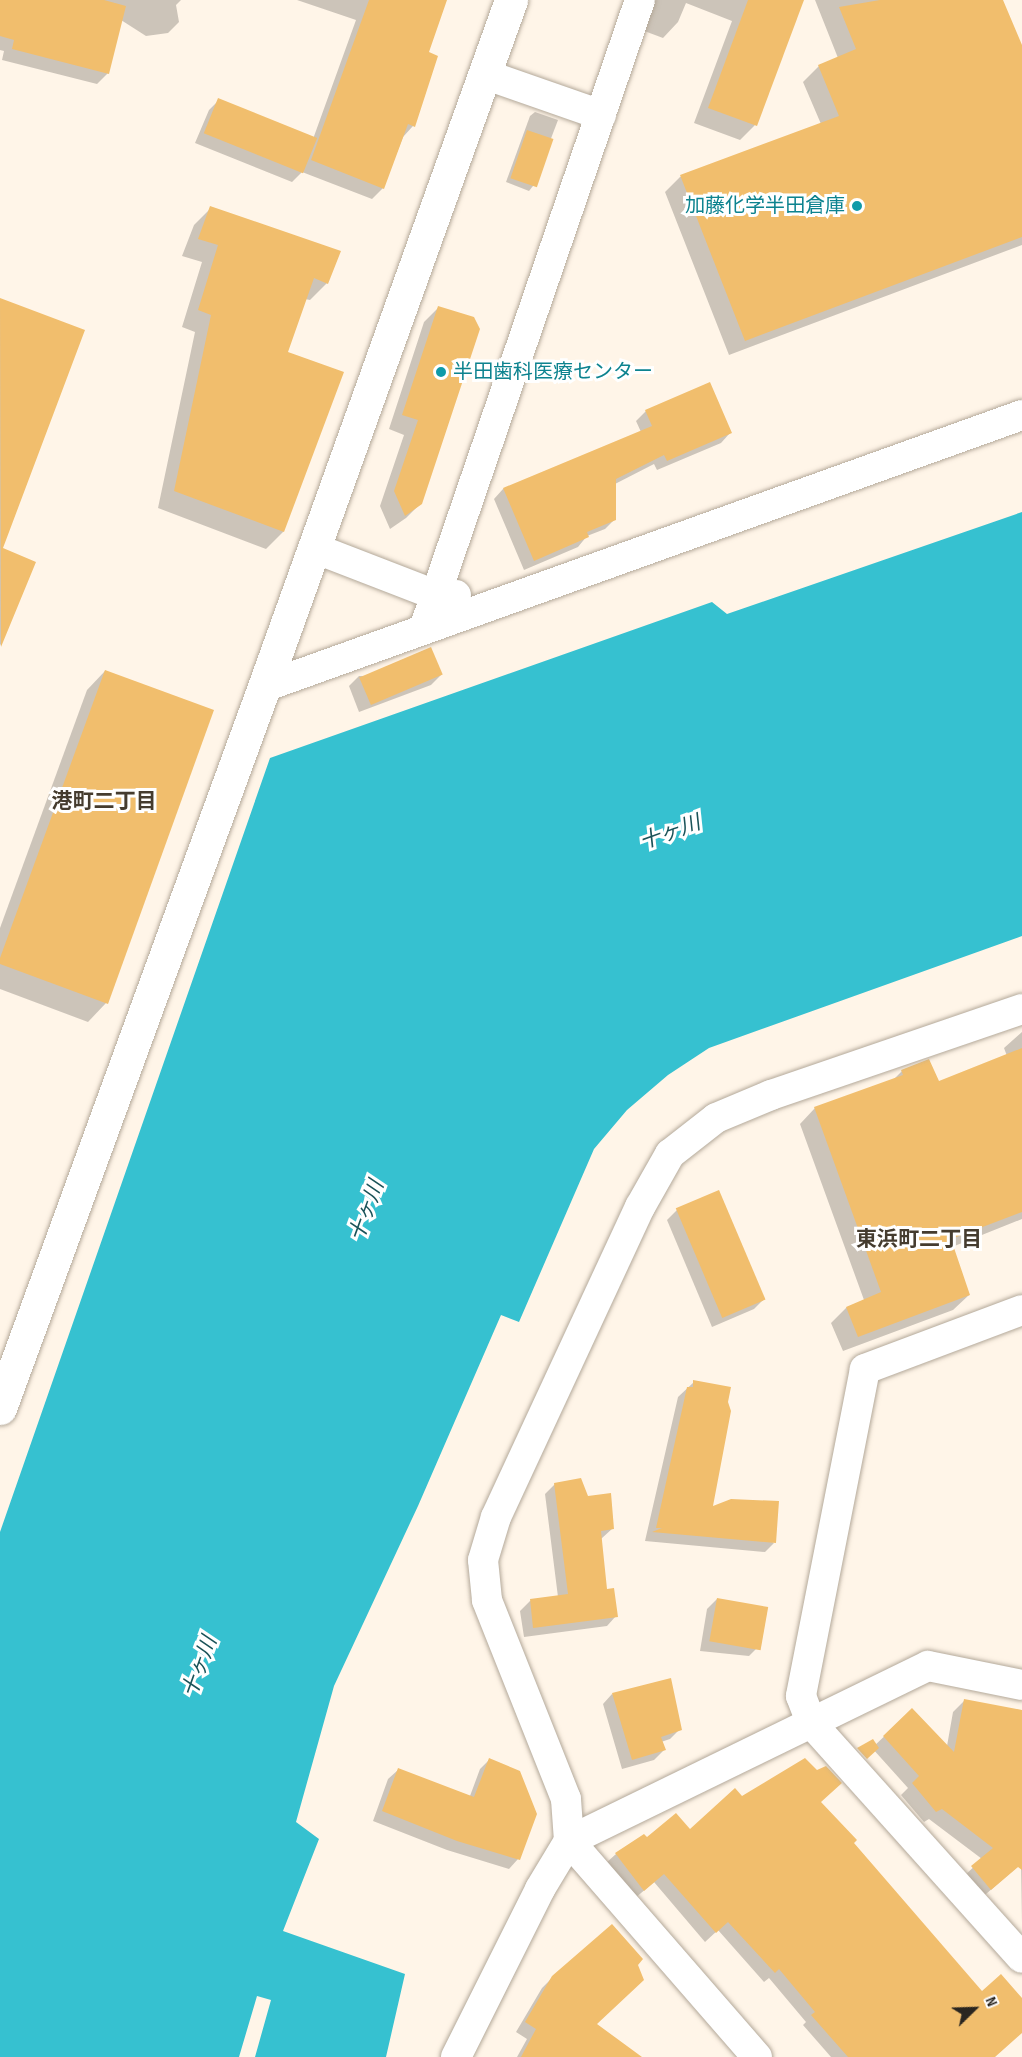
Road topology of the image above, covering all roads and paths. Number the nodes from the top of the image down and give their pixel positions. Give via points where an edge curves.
1 (511, 0) edge
2 (640, 0) edge
3 (484, 75) junction
4 (601, 115) junction
5 (1022, 415) edge
6 (314, 548) junction
7 (522, 593) junction
8 (436, 595) junction
9 (424, 628) junction
10 (264, 687) junction
11 (1022, 1009) edge
12 (1022, 1310) edge
13 (0, 1408) edge
14 (1022, 1685) edge
15 (812, 1724) junction
16 (569, 1841) junction
17 (1022, 1958) edge
18 (456, 2057) edge
19 (757, 2057) edge

1 - 3 street
2 - 4 street
3 - 4 street
3 - 6 street
4 - 8 street
5 - 7 street
6 - 8 street
6 - 10 street
7 - 8 street
7 - 9 street
8 - 9 street
9 - 10 street
10 - 13 street
11 - 16 street via 771,1095 716,1118 670,1154 640,1207 496,1518 483,1560 487,1600 566,1798
12 - 15 street via 865,1369 801,1696
14 - 15 street via 928,1666
15 - 16 street
15 - 17 street
16 - 18 street via 540,1889
16 - 19 street

